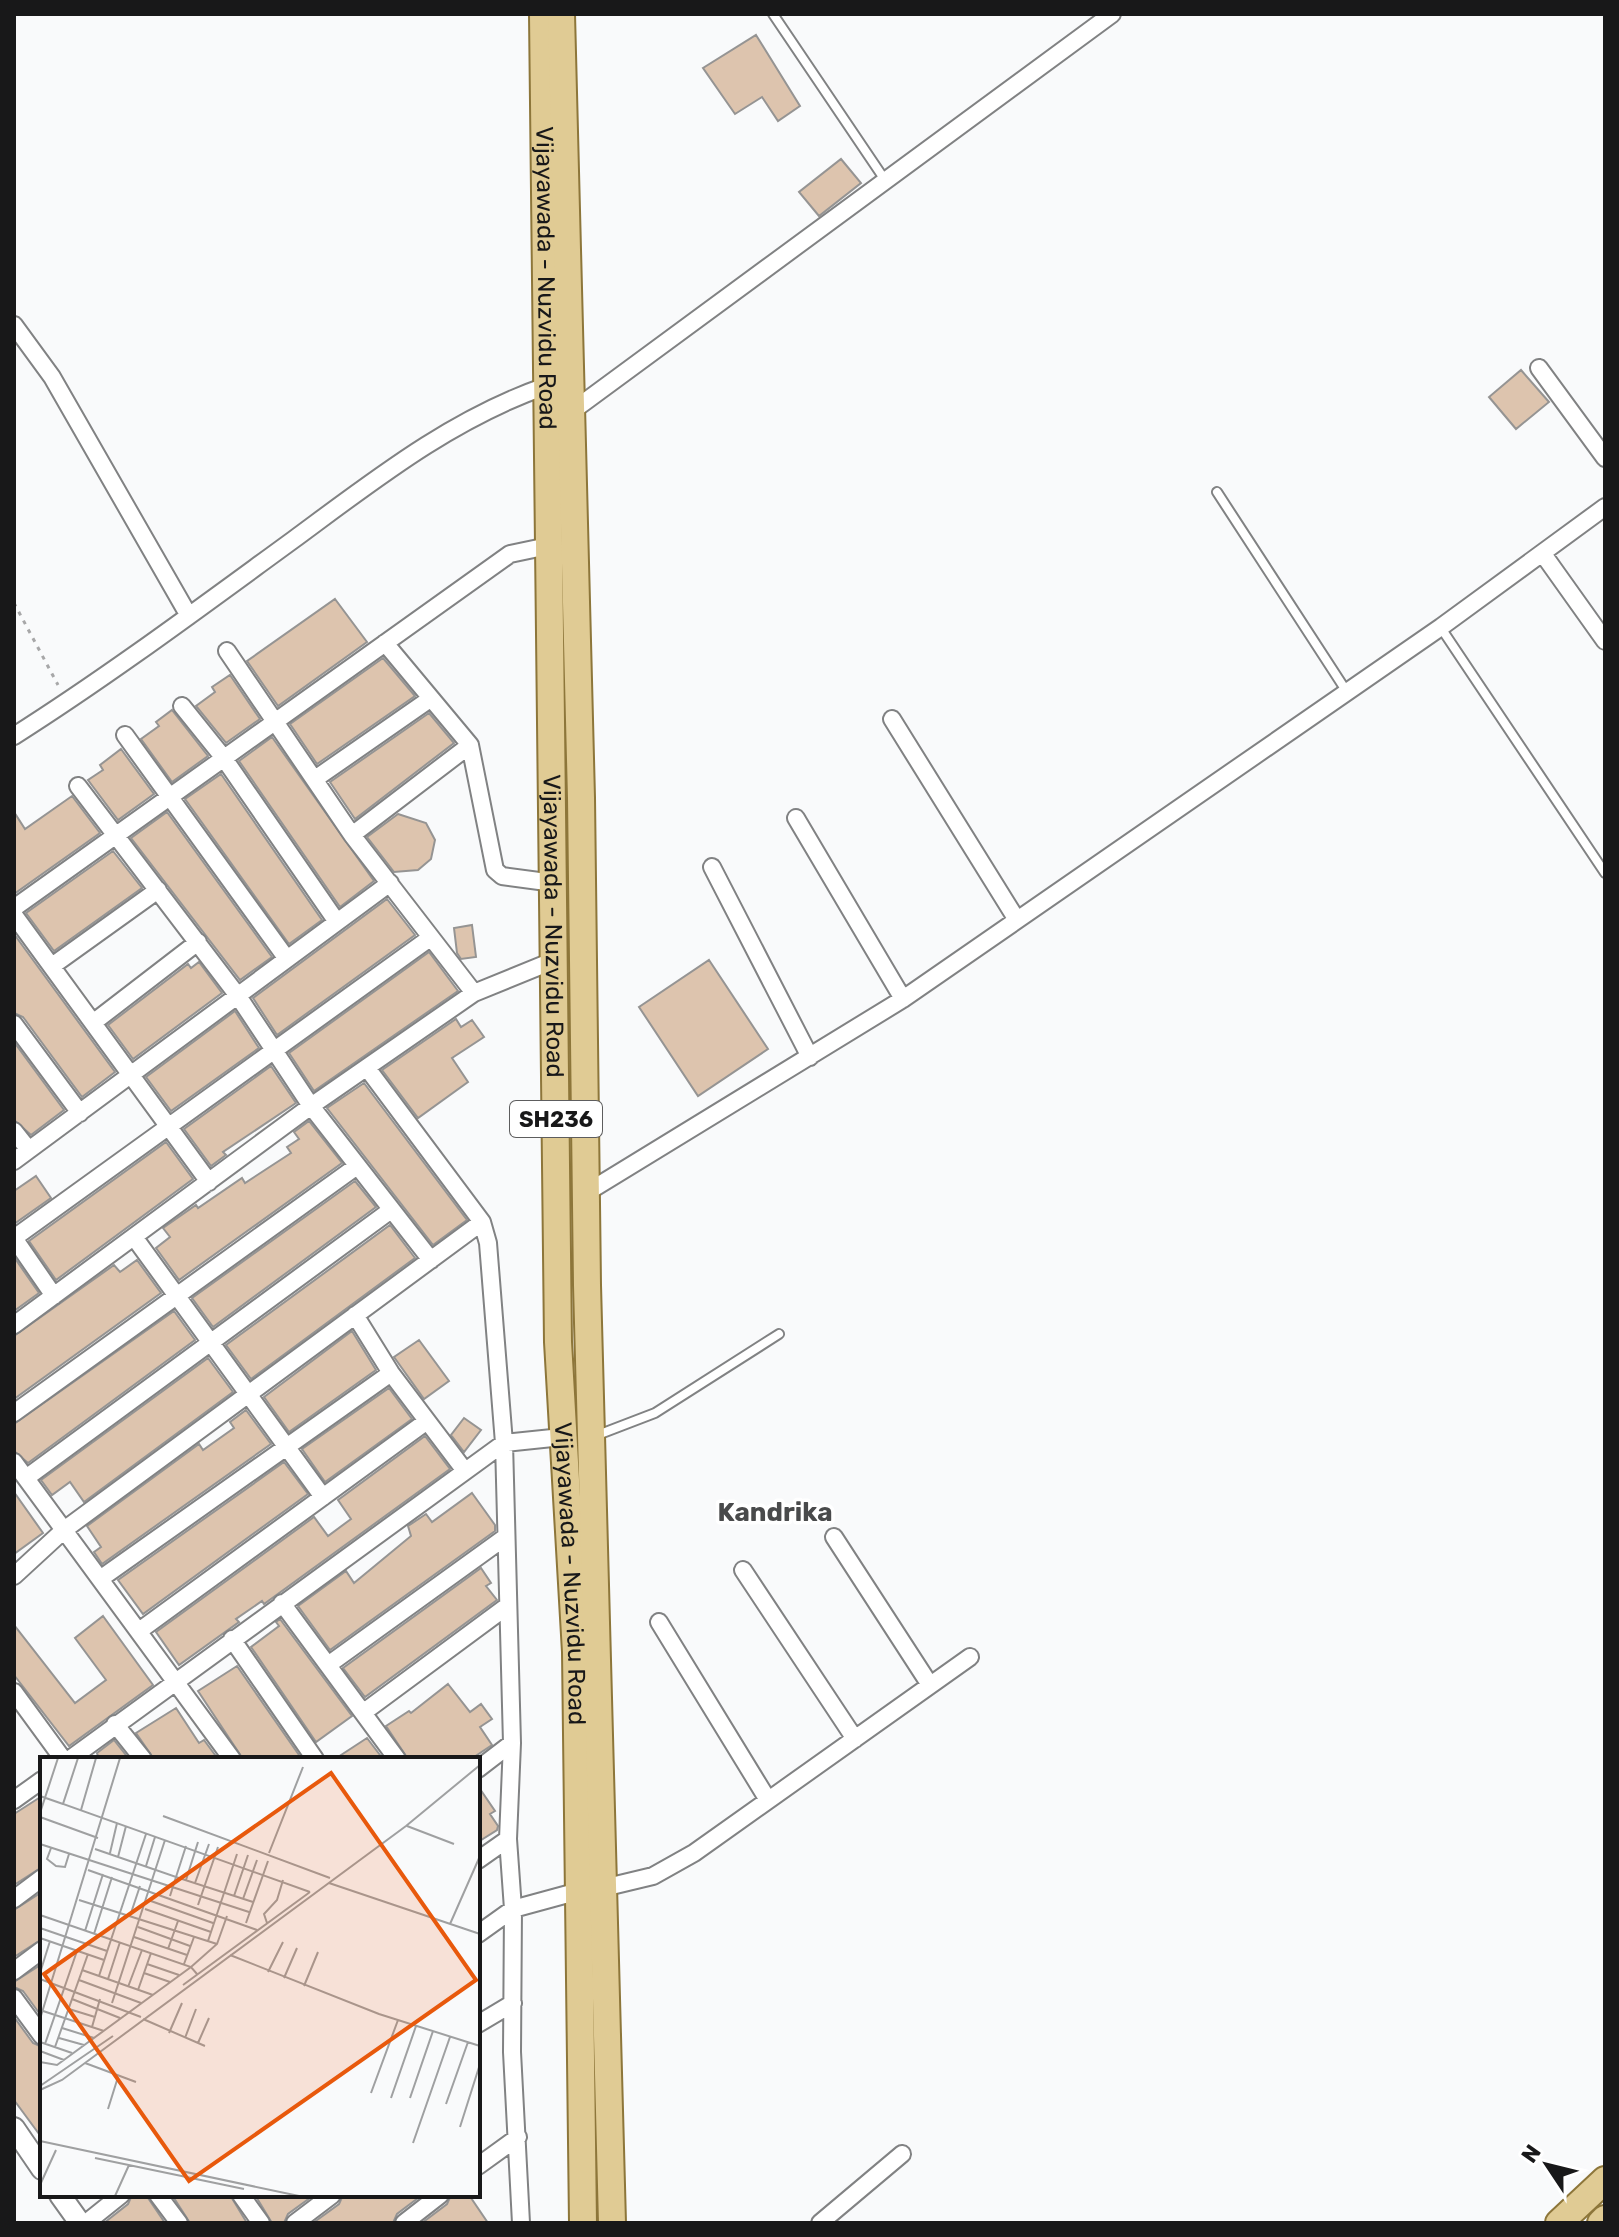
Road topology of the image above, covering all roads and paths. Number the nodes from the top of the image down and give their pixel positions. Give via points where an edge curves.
1 (543, 14) edge
2 (561, 14) edge
3 (773, 14) edge
4 (1112, 14) edge
5 (885, 180) junction
6 (14, 325) edge
7 (1539, 368) dead end
8 (546, 386) junction
9 (571, 412) junction
10 (1605, 458) edge
11 (1217, 492) dead end
12 (1605, 507) edge
13 (548, 546) junction
14 (1543, 554) junction
15 (14, 603) edge
16 (189, 616) junction
17 (1441, 627) junction
18 (1605, 641) edge
19 (385, 643) junction
20 (227, 651) dead end
21 (1347, 692) junction
22 (430, 699) junction
23 (67, 702) junction
24 (182, 706) dead end
25 (892, 719) dead end
26 (274, 721) junction
27 (125, 735) dead end
28 (14, 736) edge
29 (470, 745) junction
30 (223, 757) junction
31 (315, 779) junction
32 (78, 786) dead end
33 (168, 798) junction
34 (796, 818) dead end
35 (116, 835) junction
36 (352, 835) junction
37 (712, 867) dead end
38 (1605, 873) edge
39 (546, 882) junction
40 (390, 883) junction
41 (158, 890) junction
42 (14, 908) edge
43 (14, 915) edge
44 (1017, 920) junction
45 (337, 922) junction
46 (430, 938) junction
47 (198, 942) junction
48 (287, 959) junction
49 (543, 964) junction
50 (52, 966) junction
51 (474, 993) junction
52 (238, 996) junction
53 (903, 999) junction
54 (94, 1022) junction
55 (14, 1024) edge
56 (276, 1050) junction
57 (810, 1057) junction
58 (367, 1068) junction
59 (132, 1075) junction
60 (311, 1106) junction
61 (80, 1113) junction
62 (167, 1125) junction
63 (14, 1131) edge
64 (29, 1150) junction
65 (14, 1161) edge
66 (357, 1166) junction
67 (209, 1182) junction
68 (586, 1193) junction
69 (391, 1210) junction
70 (482, 1222) junction
71 (134, 1237) junction
72 (431, 1260) junction
73 (54, 1296) junction
74 (177, 1296) junction
75 (355, 1315) junction
76 (14, 1325) edge
77 (779, 1334) dead end
78 (211, 1342) junction
79 (391, 1373) junction
80 (247, 1396) junction
81 (14, 1413) edge
82 (427, 1421) junction
83 (592, 1437) junction
84 (556, 1438) junction
85 (511, 1442) junction
86 (286, 1447) junction
87 (14, 1462) edge
88 (465, 1471) junction
89 (26, 1478) junction
90 (323, 1497) junction
91 (64, 1530) junction
92 (834, 1537) dead end
93 (504, 1538) junction
94 (743, 1570) dead end
95 (14, 1576) edge
96 (100, 1579) junction
97 (282, 1603) junction
98 (506, 1607) junction
99 (659, 1622) dead end
100 (139, 1631) junction
101 (232, 1639) junction
102 (970, 1657) dead end
103 (328, 1665) junction
104 (175, 1680) junction
105 (930, 1685) junction
106 (14, 1692) edge
107 (364, 1712) junction
108 (115, 1724) junction
109 (855, 1739) junction
110 (512, 1743) junction
111 (62, 1757) edge
112 (73, 1757) edge
113 (141, 1757) edge
114 (231, 1757) edge
115 (314, 1757) edge
116 (396, 1757) edge
117 (480, 1767) edge
118 (40, 1781) edge
119 (14, 1800) edge
120 (768, 1800) junction
121 (508, 1839) junction
122 (480, 1859) edge
123 (40, 1880) edge
124 (580, 1892) junction
125 (14, 1899) edge
126 (520, 1907) junction
127 (480, 1933) edge
128 (40, 1952) edge
129 (14, 1971) edge
130 (14, 1998) edge
131 (513, 2003) junction
132 (480, 2023) edge
133 (40, 2033) edge
134 (14, 2128) edge
135 (518, 2137) junction
136 (902, 2154) dead end
137 (480, 2165) edge
138 (40, 2166) edge
139 (1605, 2180) edge
140 (61, 2197) edge
141 (118, 2197) edge
142 (160, 2197) edge
143 (242, 2197) edge
144 (329, 2197) edge
145 (437, 2197) edge
146 (517, 2220) edge
147 (80, 2223) edge
148 (86, 2223) edge
149 (179, 2223) edge
150 (261, 2223) edge
151 (295, 2223) edge
152 (404, 2223) edge
153 (583, 2223) edge
154 (612, 2223) edge
155 (820, 2223) edge
156 (1559, 2223) edge

1 - 8 main road, Vijayawada - Nuzvidu Road / SH236
2 - 9 main road, Vijayawada - Nuzvidu Road / SH236
3 - 5 lane
4 - 5 street
5 - 9 street
6 - 16 street via 52,377
7 - 10 street
8 - 13 main road, Vijayawada - Nuzvidu Road / SH236
8 - 16 street via 461,422 398,462
9 - 68 main road, Vijayawada - Nuzvidu Road / SH236
11 - 21 lane
12 - 14 street
13 - 19 street via 510,554
13 - 39 main road, Vijayawada - Nuzvidu Road / SH236
14 - 17 street
14 - 18 street
15 - 23 path
16 - 23 street
17 - 21 street
17 - 38 lane
19 - 22 street
19 - 26 street
20 - 26 street
21 - 44 street
22 - 29 street
22 - 31 street
23 - 28 street
24 - 30 street
25 - 44 street
26 - 30 street
26 - 31 street
27 - 33 street
29 - 36 street
29 - 39 street via 491,860 502,876
30 - 33 street
30 - 45 street
31 - 36 street
32 - 35 street
33 - 35 street
33 - 48 street
34 - 53 street
35 - 41 street
35 - 42 street
36 - 40 street
37 - 57 street
39 - 49 main road, Vijayawada - Nuzvidu Road / SH236
40 - 45 street
40 - 46 street
41 - 47 street
41 - 50 street
43 - 50 street
44 - 53 street
45 - 48 street
46 - 51 street
46 - 56 street
47 - 52 street
47 - 54 street
48 - 52 street
49 - 51 street
49 - 84 main road, Vijayawada - Nuzvidu Road / SH236 via 558,1342
50 - 54 street
51 - 58 street
52 - 56 street
52 - 59 street
53 - 57 street
54 - 59 street
55 - 61 street
56 - 60 street
56 - 62 street
57 - 68 street
58 - 60 street
58 - 70 street
59 - 61 street
59 - 62 street
60 - 66 street
60 - 67 street
61 - 64 street
62 - 67 street
62 - 73 street via 14,1238
63 - 64 street
64 - 65 street
66 - 69 street
66 - 74 street
67 - 71 street
68 - 83 main road, Vijayawada - Nuzvidu Road / SH236
69 - 72 street
69 - 78 street
70 - 72 street
70 - 85 street
71 - 73 street
71 - 74 street
72 - 75 street
73 - 76 street
74 - 78 street
74 - 81 street
75 - 79 street
75 - 80 street
77 - 83 lane via 655,1413
78 - 80 street
78 - 89 street
79 - 82 street
79 - 86 street
80 - 86 street
80 - 91 street
82 - 88 street
82 - 90 street
83 - 124 main road, Vijayawada - Nuzvidu Road / SH236
84 - 85 street
84 - 124 main road, Vijayawada - Nuzvidu Road / SH236 via 576,1652
85 - 88 street
85 - 93 street
86 - 90 street
86 - 96 street
87 - 89 street
88 - 97 street
89 - 91 street
90 - 100 street
91 - 95 street
91 - 96 street
92 - 105 street
93 - 98 street
93 - 103 street
94 - 109 street
96 - 100 street
97 - 101 street
97 - 103 street
98 - 107 street
98 - 110 street
99 - 120 street
100 - 104 street
101 - 104 street
101 - 115 street
102 - 105 street
103 - 107 street
104 - 108 street
104 - 114 street
105 - 109 street
106 - 111 street
107 - 116 street
108 - 112 street
108 - 113 street
109 - 120 street
110 - 117 street
110 - 121 street
118 - 119 street
120 - 124 street via 653,1876
121 - 122 street
121 - 126 street
123 - 125 street
124 - 126 street
124 - 153 main road, Vijayawada - Nuzvidu Road / SH236
124 - 154 main road, Vijayawada - Nuzvidu Road / SH236
126 - 127 street
126 - 131 street
128 - 129 street
130 - 133 street
131 - 132 street
131 - 135 street
134 - 138 street
135 - 137 street
135 - 146 street
136 - 155 street
139 - 156 main road
140 - 147 street
141 - 148 street
142 - 149 street
143 - 150 street
144 - 151 street
145 - 152 street

